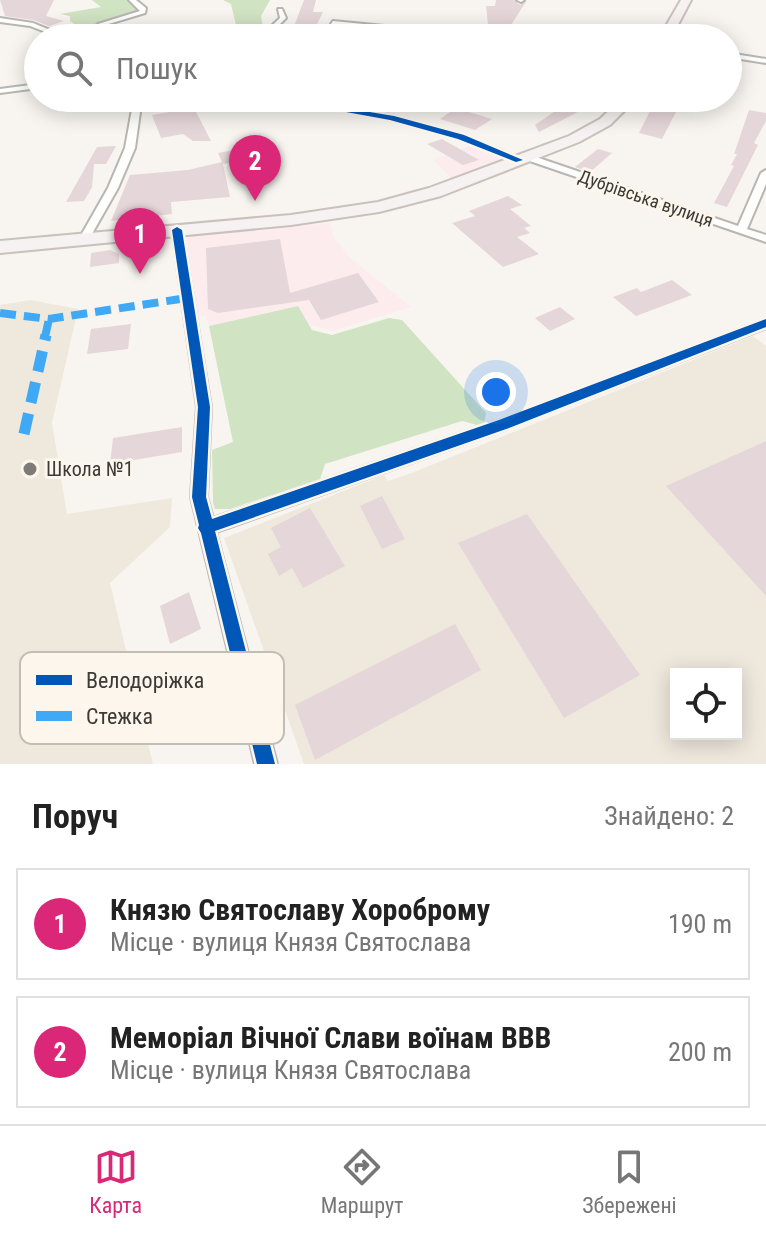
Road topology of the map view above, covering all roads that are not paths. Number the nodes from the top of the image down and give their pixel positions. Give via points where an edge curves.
1 (132, 0) edge
2 (686, 0) edge
3 (280, 10) dead end
4 (0, 20) edge
5 (333, 23) dead end
6 (31, 24) edge
7 (106, 24) edge
8 (277, 24) edge
9 (342, 24) edge
10 (673, 24) edge
11 (742, 57) edge
12 (766, 61) edge
13 (24, 88) edge
14 (0, 91) edge
15 (136, 112) edge
16 (355, 112) edge
17 (615, 112) edge
18 (523, 159) junction
19 (766, 173) edge
20 (177, 230) junction
21 (741, 231) junction
22 (84, 239) junction
23 (766, 239) edge
24 (0, 247) edge
25 (766, 323) edge
26 (205, 528) junction
27 (237, 652) edge
28 (261, 744) edge
29 (266, 764) edge

1 - 7 street via 143,12
2 - 10 main road
3 - 8 street via 283,18
4 - 6 street
5 - 9 street
11 - 12 street
13 - 14 street
15 - 22 street via 130,148
16 - 18 street, Дубрівська вулиця via 461,137
17 - 18 main road via 574,139
18 - 20 main road via 379,207
18 - 21 street, Дубрівська вулиця
19 - 21 street
20 - 22 main road
20 - 26 street via 204,407 199,497
21 - 23 street, Дубрівська вулиця
22 - 24 main road
25 - 26 street via 504,424
26 - 27 street
28 - 29 street

